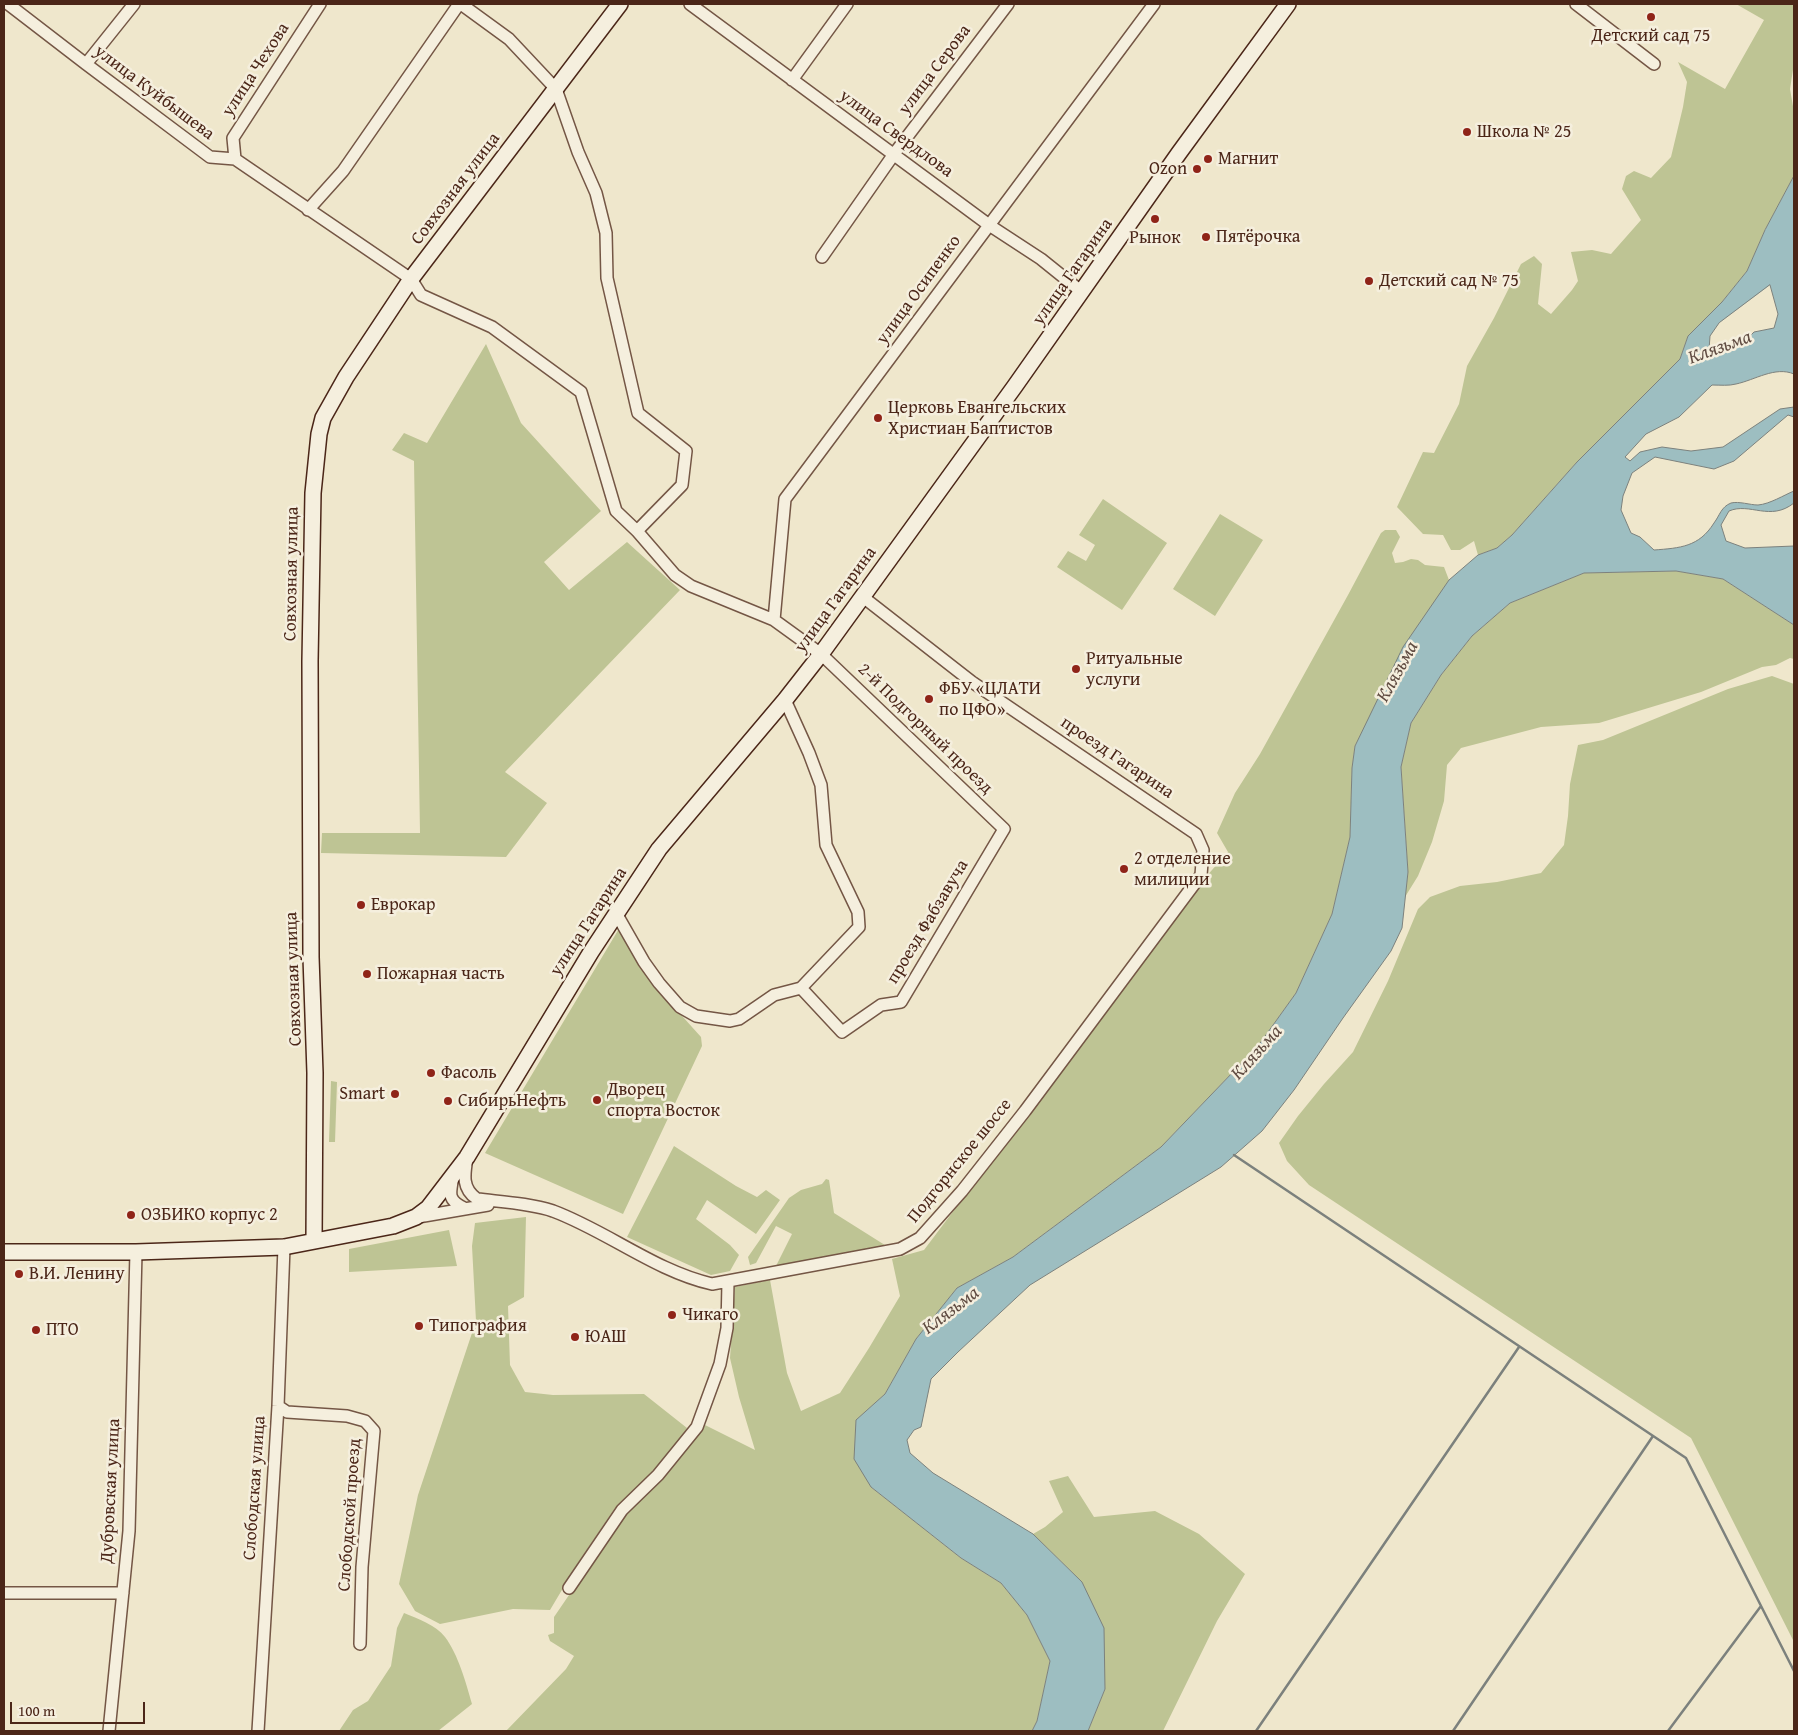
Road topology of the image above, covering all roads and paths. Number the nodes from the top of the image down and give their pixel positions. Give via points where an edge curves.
1 (8, 4) edge
2 (134, 4) edge
3 (320, 4) edge
4 (460, 4) edge
5 (620, 4) edge
6 (690, 4) edge
7 (847, 4) edge
8 (1008, 4) edge
9 (1154, 4) edge
10 (1288, 4) edge
11 (1576, 4) edge
12 (86, 64) junction
13 (1654, 64) dead end
14 (792, 80) junction
15 (556, 89) junction
16 (894, 154) junction
17 (235, 158) junction
18 (308, 210) junction
19 (989, 225) junction
20 (822, 257) dead end
21 (411, 280) junction
22 (1082, 292) junction
23 (637, 531) junction
24 (863, 597) junction
25 (774, 620) junction
26 (821, 654) junction
27 (785, 700) junction
28 (1004, 830) joint
29 (1201, 875) joint
30 (616, 913) junction
31 (800, 988) junction
32 (467, 1157) junction
33 (453, 1175) junction
34 (504, 1202) junction
35 (464, 1208) junction
36 (416, 1217) junction
37 (314, 1241) junction
38 (284, 1247) junction
39 (4, 1252) edge
40 (136, 1252) junction
41 (728, 1282) junction
42 (278, 1406) junction
43 (569, 1588) dead end
44 (4, 1593) edge
45 (123, 1593) junction
46 (360, 1644) dead end
47 (109, 1731) edge
48 (258, 1731) edge

1 - 12 street, улица Куйбышева
2 - 12 street
3 - 17 street, улица Чехова via 233,138
4 - 15 street via 509,39
4 - 18 street via 343,171
5 - 15 main road, Совхозная улица
6 - 14 street, улица Свердлова
7 - 14 street
8 - 16 street, улица Серова
9 - 19 street, улица Осипенко
10 - 22 main road, улица Гагарина
11 - 13 street
12 - 17 street, улица Куйбышева via 210,157
14 - 16 street, улица Свердлова
15 - 21 main road, Совхозная улица
15 - 23 street via 596,193 606,232 607,278 638,413 686,451 682,485
16 - 19 street, улица Свердлова
16 - 20 street, улица Серова
17 - 18 street
18 - 21 street
19 - 22 street, улица Свердлова
19 - 25 street, улица Осипенко via 785,499
21 - 23 street, 2-й Подгорный проезд via 421,295 492,327 581,392 616,511
21 - 37 main road, Совхозная улица via 331,402 323,418 316,448 312,494 310,661 311,958 316,1073
22 - 24 main road, улица Гагарина
23 - 25 street, 2-й Подгорный проезд via 676,575 691,586
24 - 26 main road, улица Гагарина
24 - 29 street, проезд Гагарина via 972,682 1196,834 1203,850
25 - 26 street, 2-й Подгорный проезд
26 - 27 main road, улица Гагарина
26 - 28 street, 2-й Подгорный проезд
27 - 30 main road, улица Гагарина via 659,850
27 - 31 street via 821,785 826,845 858,912 859,927
28 - 31 street, проезд Фабзавуча via 900,1002 881,1005 842,1032
29 - 41 street, Подгорнское шоссе via 1019,1118 920,1238 900,1249
30 - 31 street via 659,984 680,1007 696,1016 730,1021 739,1019 774,995
30 - 32 main road, улица Гагарина
32 - 33 main road, улица Гагарина
32 - 34 street via 465,1172 469,1194 477,1199
33 - 35 street via 450,1196 455,1204
33 - 36 main road, улица Гагарина via 439,1195
34 - 35 street
34 - 41 street, Подгорнское шоссе via 554,1212 693,1279 712,1284
35 - 36 street
36 - 37 main road via 393,1226
37 - 38 main road
38 - 40 main road
38 - 42 street, Слободская улица
39 - 40 main road
40 - 45 street, Дубровская улица via 129,1531
41 - 43 street via 727,1328 720,1364 697,1427 658,1475 622,1510
42 - 46 street, Слободской проезд via 287,1412 347,1416 365,1421 374,1431 362,1566
42 - 48 street, Слободская улица
44 - 45 street
45 - 47 street, Дубровская улица

